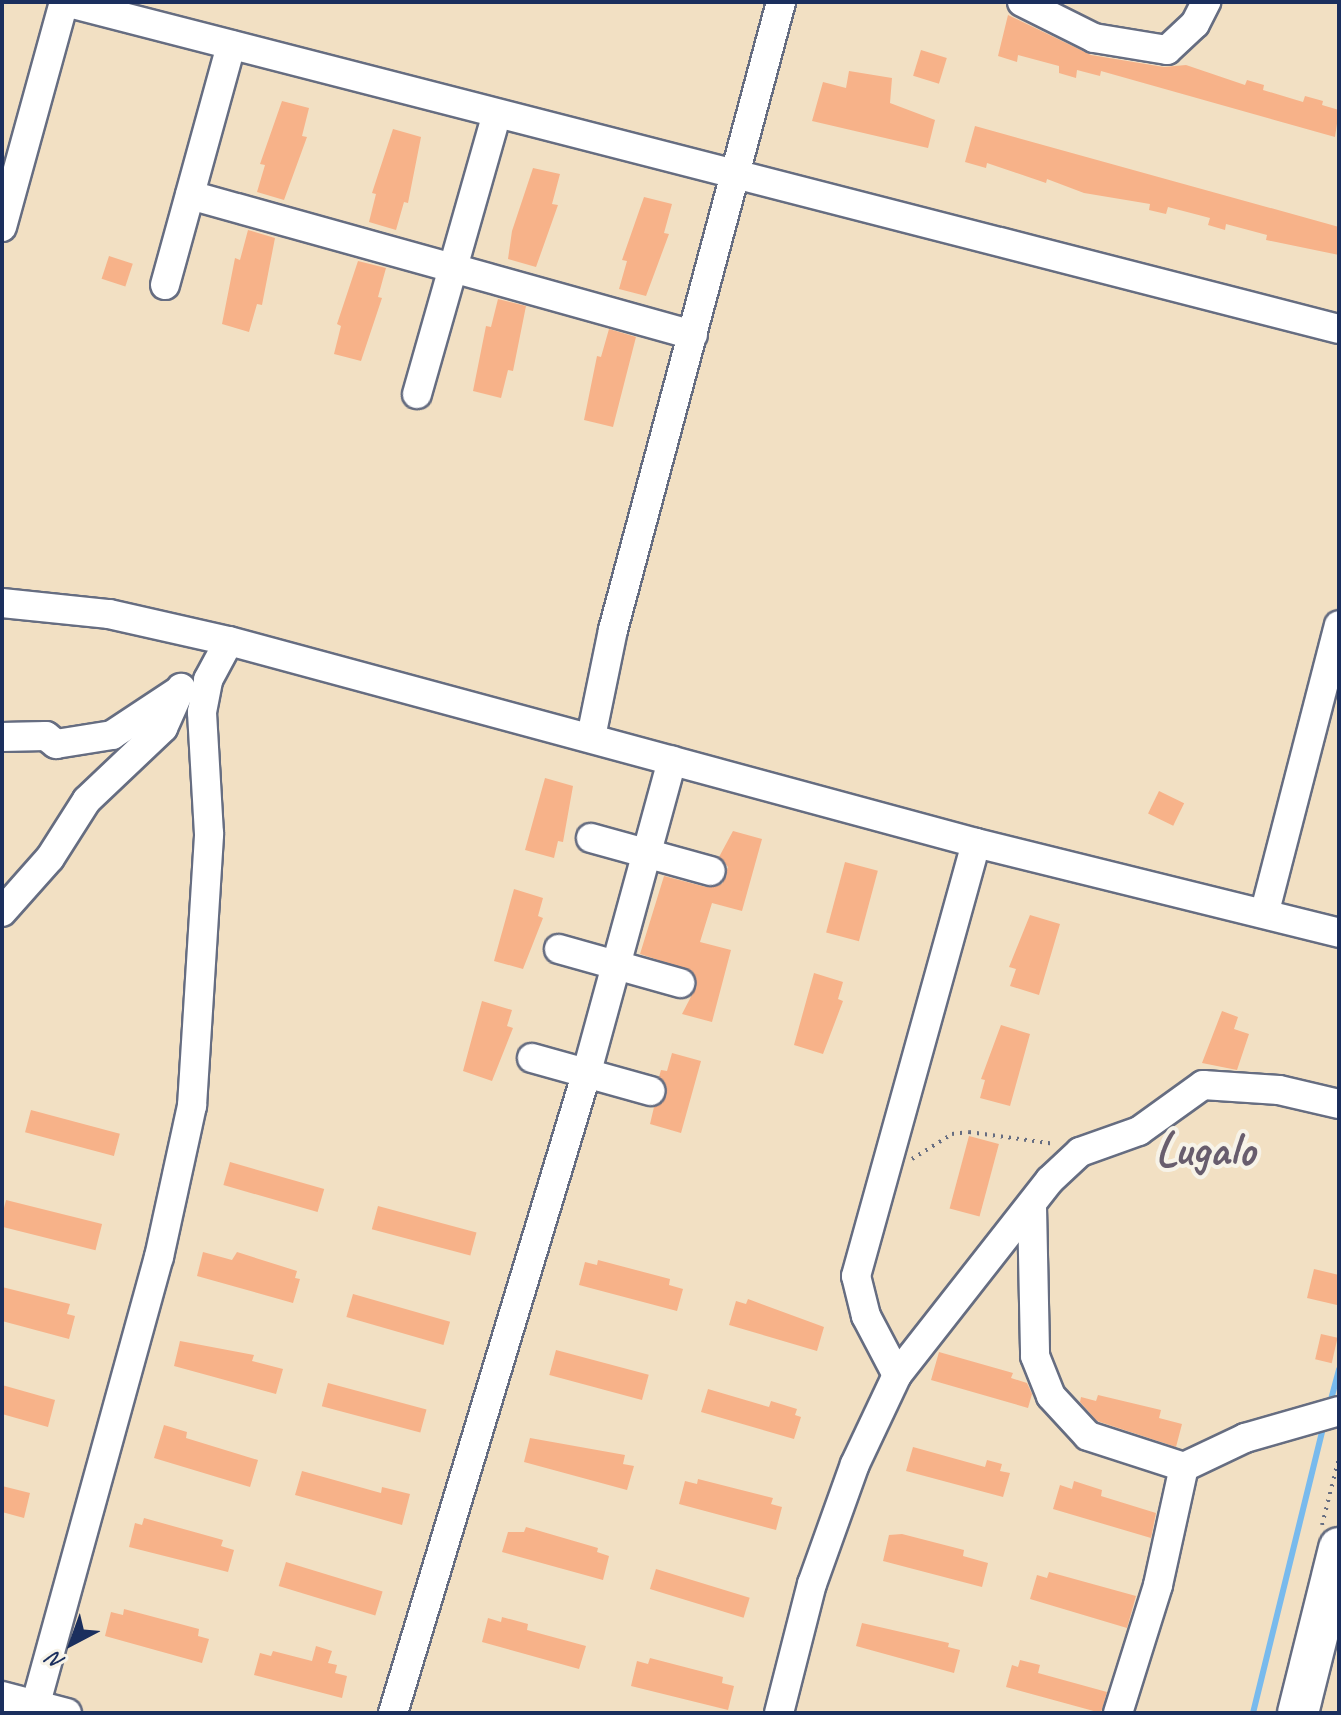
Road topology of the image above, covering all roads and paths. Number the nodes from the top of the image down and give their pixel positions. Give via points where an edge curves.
1 (64, 2) edge
2 (781, 2) edge
3 (1022, 2) edge
4 (1206, 2) edge
5 (231, 45) junction
6 (496, 116) junction
7 (739, 176) junction
8 (190, 195) junction
9 (2, 227) edge
10 (452, 268) junction
11 (165, 285) dead end
12 (1339, 329) edge
13 (693, 335) junction
14 (417, 394) dead end
15 (2, 603) edge
16 (1339, 625) edge
17 (224, 647) junction
18 (181, 688) junction
19 (2, 737) edge
20 (591, 737) junction
21 (672, 761) junction
22 (591, 838) dead end
23 (976, 843) junction
24 (647, 853) junction
25 (711, 871) dead end
26 (1265, 911) junction
27 (2, 912) edge
28 (1339, 933) edge
29 (559, 949) dead end
30 (616, 966) junction
31 (680, 983) dead end
32 (532, 1058) dead end
33 (586, 1075) junction
34 (650, 1091) dead end
35 (1339, 1104) edge
36 (1080, 1152) junction
37 (881, 1179) junction
38 (1032, 1207) junction
39 (897, 1375) junction
40 (1339, 1411) edge
41 (1184, 1467) junction
42 (1339, 1548) edge
43 (2, 1696) edge
44 (36, 1703) junction
45 (67, 1713) edge
46 (393, 1713) edge
47 (779, 1713) edge
48 (1118, 1713) edge
49 (1298, 1713) edge

1 - 5 lane
1 - 9 lane
2 - 7 lane
3 - 4 lane via 1094,38 1167,50 1195,24
5 - 6 lane
5 - 8 lane
6 - 7 lane
6 - 10 lane
7 - 12 lane
7 - 13 lane
8 - 10 lane
8 - 11 lane
10 - 13 lane
10 - 14 lane
13 - 20 lane via 613,630
15 - 17 lane via 109,614
16 - 26 lane
17 - 18 lane
17 - 20 lane
17 - 44 lane via 202,712 209,834 192,1106 159,1257
18 - 19 lane via 112,735 56,744 46,736
18 - 27 lane via 163,728 87,800 50,858
20 - 21 lane
21 - 23 lane
21 - 24 lane
22 - 24 lane
23 - 26 lane
23 - 37 lane
24 - 25 lane
24 - 30 lane
26 - 28 lane
29 - 30 lane
30 - 31 lane
30 - 33 lane
32 - 33 lane
33 - 34 lane
33 - 46 lane
35 - 36 lane via 1279,1090 1203,1085 1139,1131
36 - 37 path via 1047,1141 952,1134
36 - 38 lane
37 - 39 lane via 856,1276 866,1316
38 - 39 lane
38 - 41 lane via 1035,1356 1051,1396 1088,1436
39 - 47 lane via 855,1464 812,1584
40 - 41 lane via 1245,1438
41 - 48 lane via 1158,1585
42 - 49 highway
43 - 44 lane
44 - 45 lane

